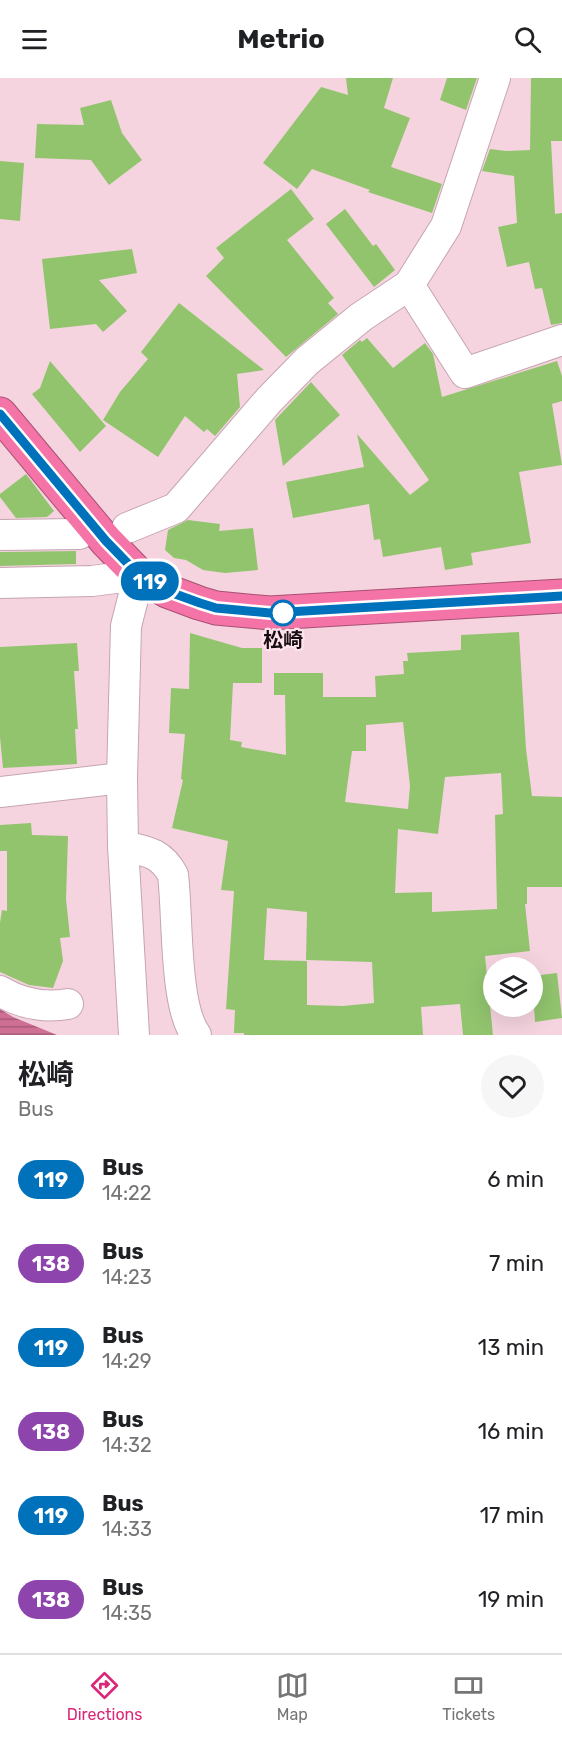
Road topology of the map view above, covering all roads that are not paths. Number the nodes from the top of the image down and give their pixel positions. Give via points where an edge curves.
1 (495, 78) edge
2 (409, 285) junction
3 (562, 340) edge
4 (0, 414) edge
5 (127, 528) dead end
6 (79, 534) dead end
7 (0, 535) edge
8 (139, 575) junction
9 (0, 583) edge
10 (562, 596) edge
11 (122, 778) junction
12 (0, 792) edge
13 (123, 846) junction
14 (0, 991) edge
15 (68, 1004) dead end
16 (134, 1035) edge
17 (196, 1035) edge

1 - 2 street via 446,226
2 - 3 street via 465,373
2 - 5 street via 361,317 308,361 176,508
4 - 8 highway
6 - 7 street
8 - 9 street via 92,582
8 - 10 highway via 167,591 216,608 270,613
8 - 11 street via 126,626
11 - 12 street
11 - 13 street
13 - 16 street
13 - 17 street via 155,853 173,875 181,988 188,1020
14 - 15 street via 31,1003

